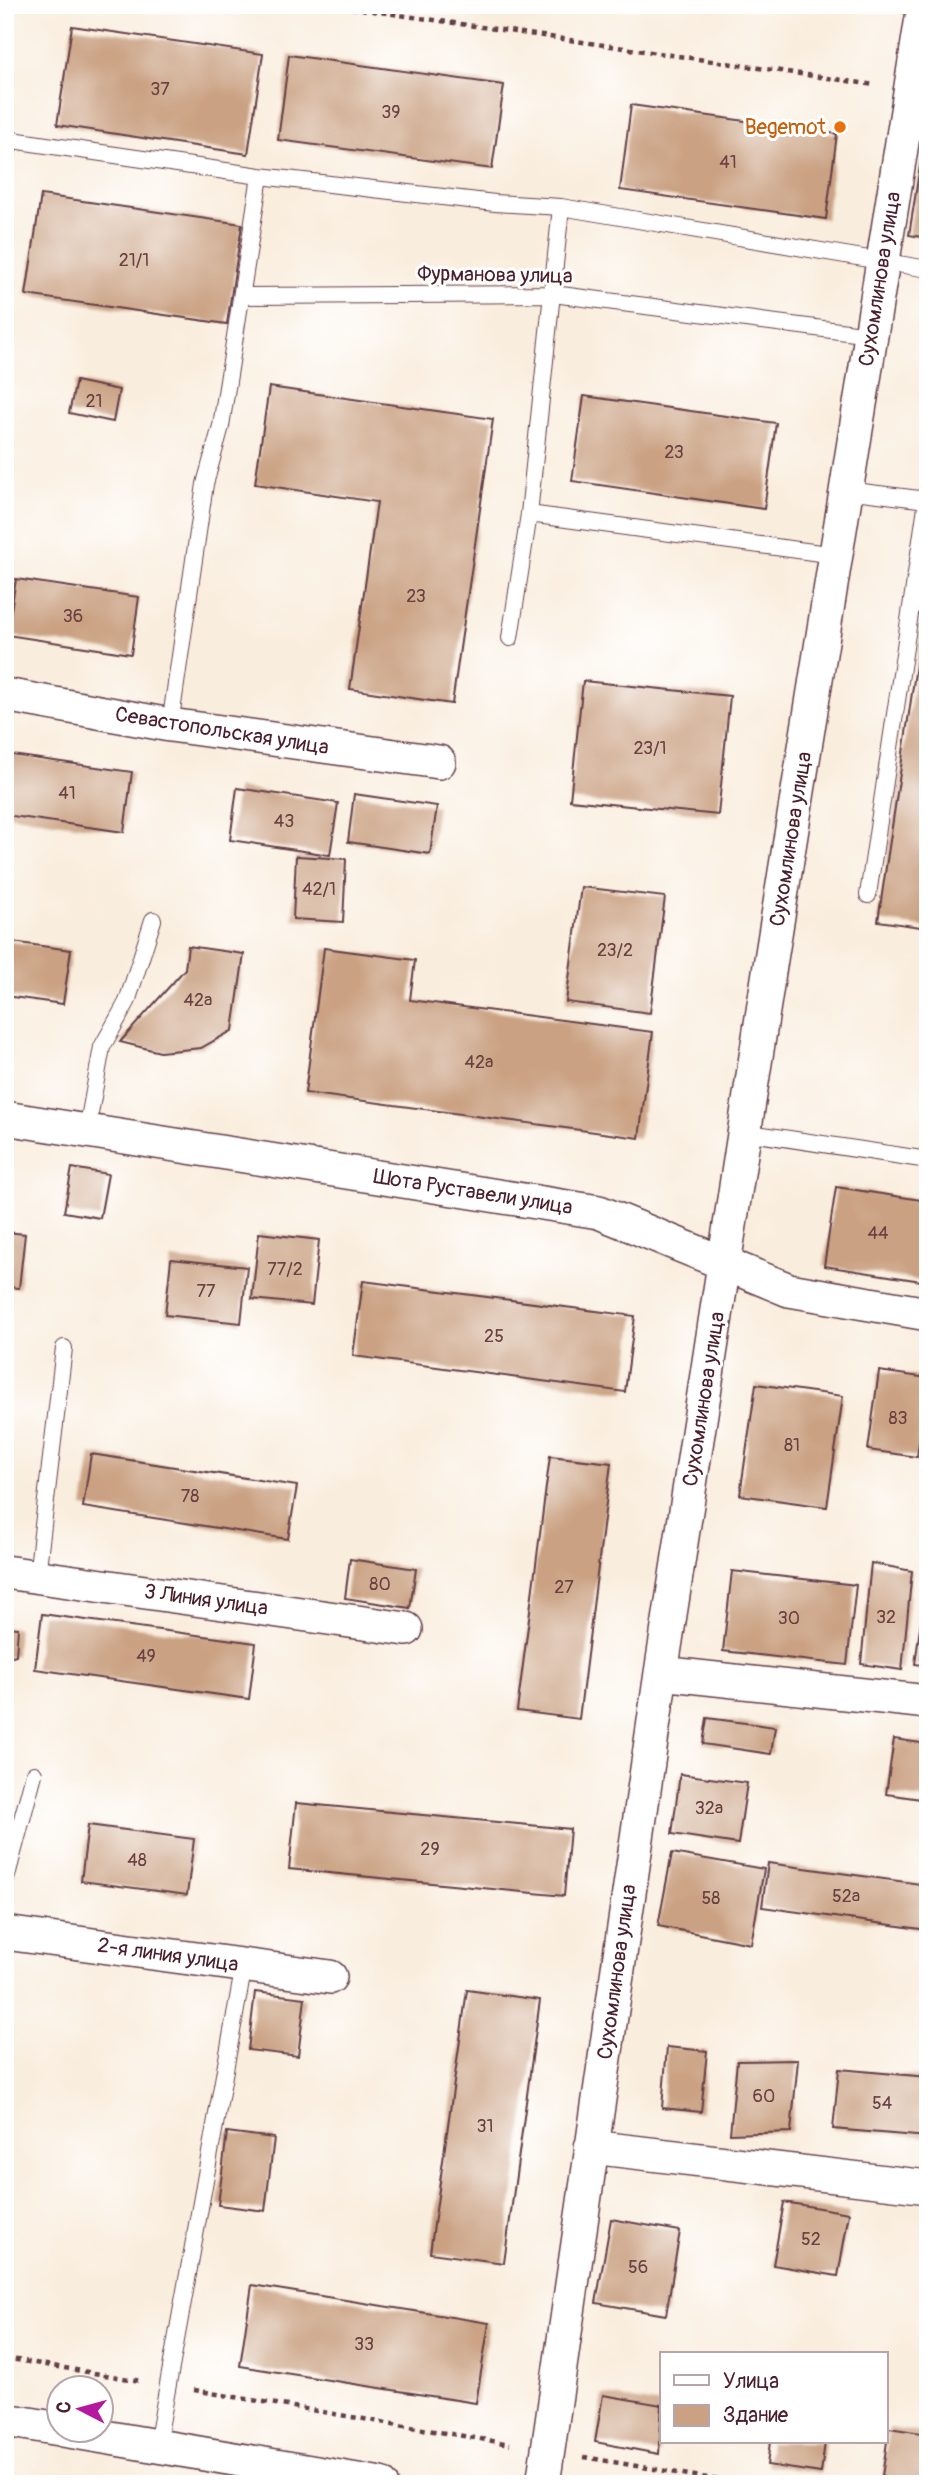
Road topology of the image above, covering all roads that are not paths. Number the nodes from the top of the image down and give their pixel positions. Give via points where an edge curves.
1 (924, 5) edge
2 (7, 139) edge
3 (5, 163) edge
4 (260, 176) junction
5 (561, 207) junction
6 (884, 262) junction
7 (928, 269) edge
8 (553, 294) junction
9 (242, 296) junction
10 (870, 335) junction
11 (846, 490) junction
12 (529, 514) junction
13 (835, 555) junction
14 (510, 638) dead end
15 (5, 695) edge
16 (170, 725) junction
17 (439, 762) dead end
18 (868, 895) dead end
19 (153, 920) dead end
20 (5, 1118) edge
21 (88, 1130) junction
22 (744, 1132) junction
23 (928, 1160) edge
24 (725, 1263) junction
25 (928, 1314) edge
26 (64, 1348) dead end
27 (21, 1574) edge
28 (406, 1629) dead end
29 (661, 1672) junction
30 (928, 1702) edge
31 (34, 1774) dead end
32 (5, 1884) edge
33 (5, 1933) edge
34 (243, 1965) junction
35 (330, 1977) dead end
36 (591, 2147) junction
37 (928, 2187) edge
38 (5, 2420) edge
39 (46, 2427) edge
40 (116, 2438) edge
41 (157, 2445) junction
42 (381, 2484) edge
43 (543, 2484) edge

1 - 6 street, Сухомлинова улица
2 - 3 lane
2 - 4 lane
4 - 5 lane
4 - 9 lane
5 - 6 lane
5 - 8 lane
6 - 7 lane
6 - 10 street, Сухомлинова улица
8 - 9 lane, Фурманова улица
8 - 10 lane, Фурманова улица
8 - 12 lane
9 - 16 lane via 221,426 205,484
10 - 11 street, Сухомлинова улица
11 - 13 street, Сухомлинова улица
11 - 18 lane via 927,500
12 - 13 lane
12 - 14 lane
13 - 22 street, Сухомлинова улица
15 - 16 street, Севастопольская улица
16 - 17 street, Севастопольская улица
19 - 21 lane via 127,1002 103,1047
20 - 21 street, Шота Руставели улица
21 - 24 street, Шота Руставели улица via 599,1212
22 - 23 lane
22 - 24 street, Сухомлинова улица
24 - 25 street, Шота Руставели улица via 789,1290
24 - 29 street, Сухомлинова улица
26 - 27 lane
27 - 28 street, 3 Линия улица
29 - 30 street
29 - 36 street, Сухомлинова улица
31 - 32 lane
33 - 34 street, 2-я линия улица
34 - 35 street, 2-я линия улица
34 - 41 lane
36 - 37 street
36 - 43 street, Сухомлинова улица
38 - 39 street
40 - 41 street
41 - 42 street

